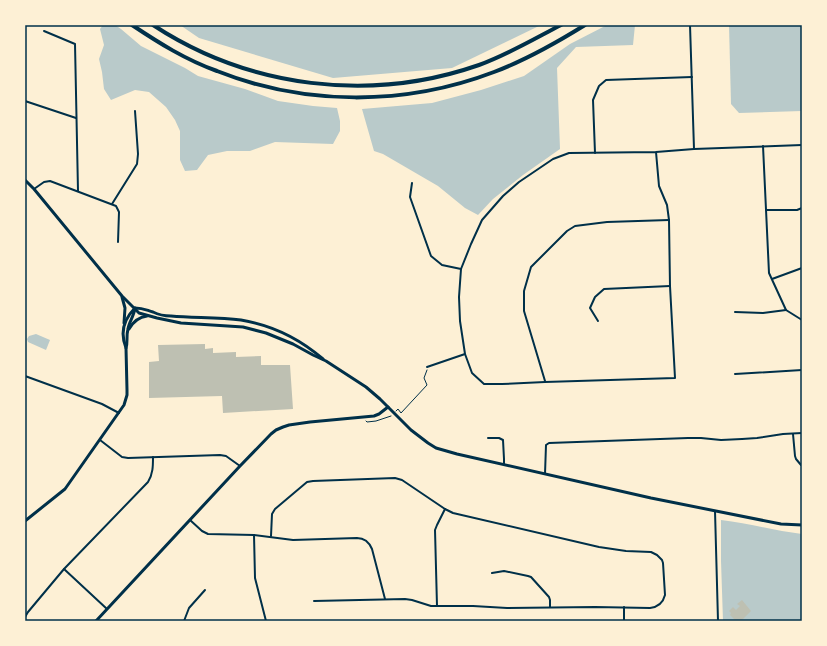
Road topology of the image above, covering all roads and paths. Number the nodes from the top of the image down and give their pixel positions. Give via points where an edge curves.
1 (132, 25) edge
2 (153, 25) edge
3 (561, 25) edge
4 (585, 25) edge
5 (690, 25) edge
6 (44, 31) dead end
7 (692, 77) junction
8 (25, 101) edge
9 (135, 111) dead end
10 (76, 118) junction
11 (802, 145) edge
12 (763, 146) junction
13 (694, 149) junction
14 (656, 152) junction
15 (595, 153) junction
16 (25, 180) edge
17 (412, 183) dead end
18 (34, 189) junction
19 (78, 191) junction
20 (112, 204) junction
21 (802, 208) edge
22 (766, 210) junction
23 (669, 220) junction
24 (118, 242) dead end
25 (802, 268) edge
26 (461, 269) junction
27 (772, 280) junction
28 (670, 286) junction
29 (122, 296) junction
30 (135, 308) junction
31 (786, 310) junction
32 (735, 312) dead end
33 (148, 316) junction
34 (802, 320) edge
35 (598, 321) dead end
36 (124, 325) junction
37 (127, 334) junction
38 (126, 348) junction
39 (465, 354) junction
40 (326, 361) junction
41 (427, 367) joint
42 (802, 370) edge
43 (735, 374) dead end
44 (25, 376) edge
45 (545, 382) junction
46 (388, 407) junction
47 (398, 409) dead end
48 (119, 413) junction
49 (391, 416) dead end
50 (367, 422) dead end
51 (802, 433) edge
52 (793, 434) junction
53 (488, 438) dead end
54 (100, 440) junction
55 (153, 457) junction
56 (504, 464) junction
57 (801, 465) dead end
58 (240, 466) junction
59 (545, 474) junction
60 (445, 509) junction
61 (715, 511) junction
62 (190, 520) junction
63 (25, 521) edge
64 (802, 525) edge
65 (254, 535) junction
66 (271, 536) junction
67 (369, 536) dead end
68 (366, 540) junction
69 (64, 569) junction
70 (492, 573) dead end
71 (206, 590) dead end
72 (385, 599) junction
73 (314, 601) dead end
74 (437, 606) junction
75 (624, 607) junction
76 (550, 608) junction
77 (107, 609) junction
78 (25, 617) edge
79 (96, 621) edge
80 (184, 621) edge
81 (266, 621) edge
82 (624, 621) edge
83 (718, 621) edge

1 - 4 highway via 171,50 238,79 295,93 343,98 413,93 472,80 533,55
2 - 3 highway via 203,53 245,69 315,83 382,86 436,78 481,64
5 - 7 street
6 - 10 street via 75,44
7 - 13 street
7 - 15 street via 606,80 599,86 593,100
8 - 10 street
9 - 20 street via 137,164
10 - 19 street
11 - 12 street
12 - 13 street
12 - 22 street
13 - 14 street
14 - 15 street
14 - 23 street via 658,186
15 - 26 street via 569,153 553,159 519,182 482,220
16 - 18 main road
17 - 26 street via 410,197 431,256 442,265
18 - 19 street via 50,181
18 - 29 main road
19 - 20 street
20 - 24 street via 119,212
21 - 22 street
22 - 27 street via 769,273
23 - 28 street
23 - 45 street via 575,226 531,267 524,291 524,311
25 - 27 street
26 - 39 street via 460,321
27 - 31 street
28 - 35 street via 604,289 595,297 590,308
28 - 45 street via 675,378
29 - 30 main road
29 - 36 main road via 125,308
30 - 33 main road
30 - 36 main road
30 - 37 main road
30 - 40 main road via 170,316 232,319 262,325 295,339
31 - 32 street via 763,313
31 - 34 street
33 - 37 main road via 134,322
33 - 40 main road via 181,323 234,326 259,331 293,344
36 - 38 main road via 123,342
37 - 38 main road
38 - 48 main road via 127,395
39 - 41 street
39 - 45 street via 472,373 484,384
40 - 46 main road via 366,387
41 - 47 path via 424,378 427,385 401,413
42 - 43 street
44 - 48 street via 102,404
46 - 56 main road via 415,433 436,448
46 - 58 main road via 370,417 283,427 271,434
48 - 54 main road
49 - 50 path
51 - 52 street
52 - 57 street via 795,456
52 - 59 street via 721,440 688,438 549,443 546,445
53 - 56 street via 503,440
54 - 55 street via 122,457
54 - 63 main road via 65,489
55 - 58 street via 220,455 226,456
55 - 69 street via 153,470 148,482
56 - 59 main road
58 - 62 main road
59 - 61 main road
60 - 66 street via 406,482 395,478 313,481 308,482 275,509 272,514
60 - 74 street via 436,530
60 - 75 street via 599,547 651,552 657,555 663,566 663,602 650,608
61 - 64 main road via 780,524
61 - 83 street
62 - 65 street via 208,534
62 - 77 main road
65 - 66 street
65 - 81 street via 255,578
66 - 68 street via 293,540
67 - 68 street
68 - 72 street via 372,549
69 - 77 street
69 - 78 street
70 - 76 street via 504,571 528,576 549,597
71 - 80 street via 189,608
72 - 73 street
72 - 74 street via 409,600
74 - 76 street
75 - 76 street
75 - 82 street
77 - 79 main road

